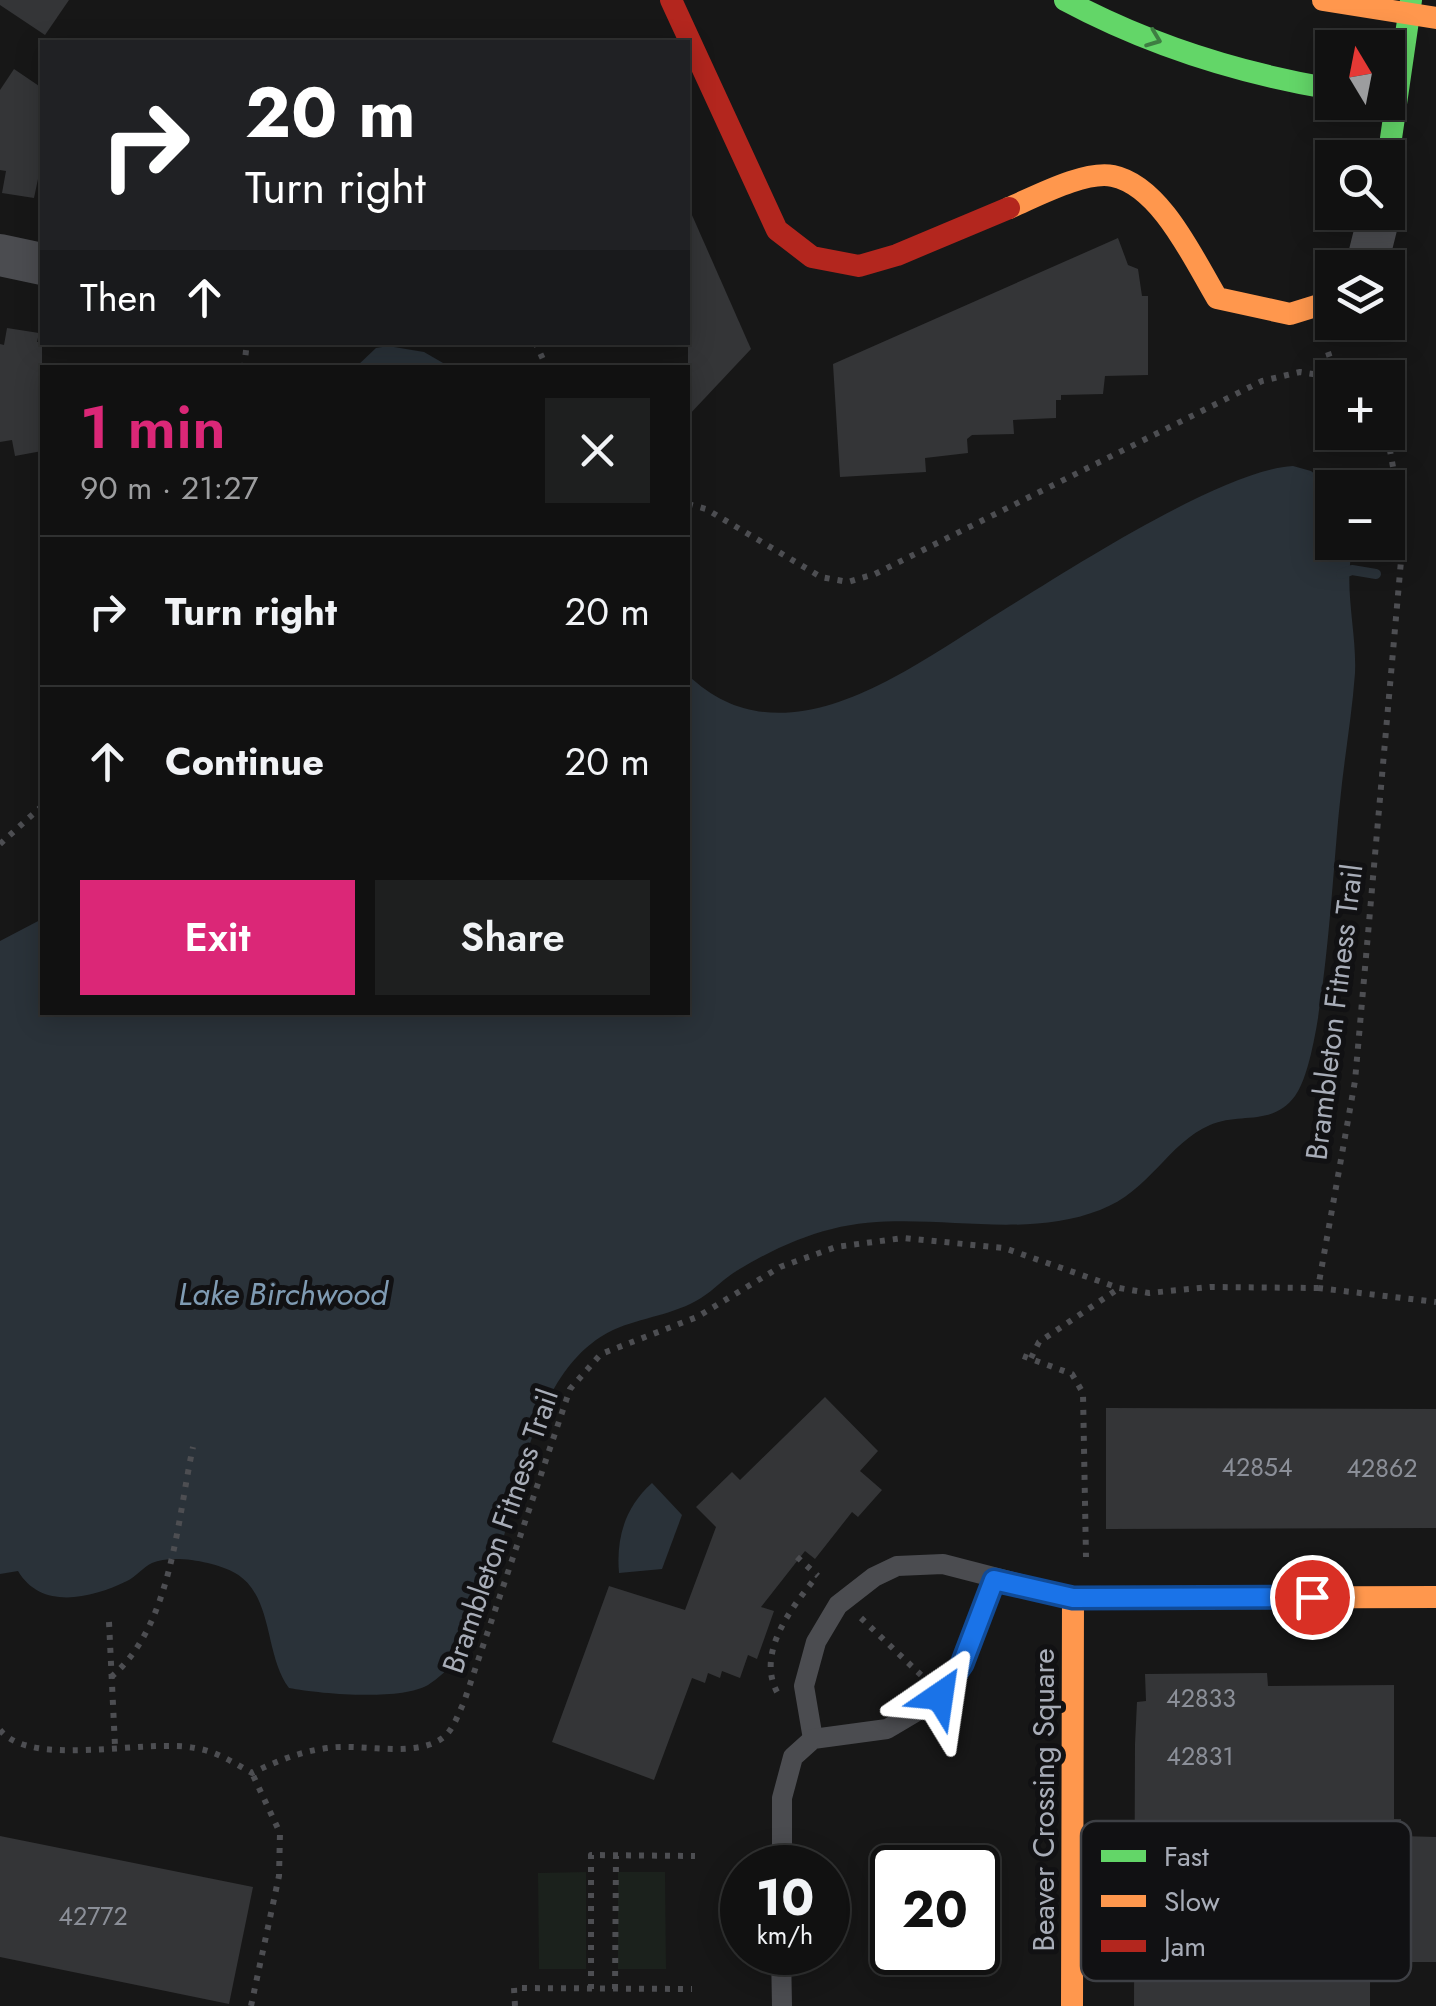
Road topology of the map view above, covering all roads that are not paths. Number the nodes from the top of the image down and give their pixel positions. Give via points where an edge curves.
1 (671, 0) edge
2 (1065, 0) edge
3 (1323, 0) edge
4 (1410, 9) edge
5 (1436, 18) edge
6 (1405, 34) edge
7 (689, 40) edge
8 (690, 41) edge
9 (1315, 85) edge
10 (1405, 100) edge
11 (1422, 102) dead end
12 (0, 256) edge
13 (40, 264) edge
14 (1315, 310) edge
15 (994, 1580) junction
16 (1436, 1597) edge
17 (1073, 1598) junction
18 (813, 1739) junction
19 (783, 1845) edge
20 (781, 1975) edge
21 (782, 2006) edge
22 (1072, 2006) edge

1 - 7 street
2 -> 9 street via 1195,55
3 - 4 street
4 - 5 street
4 - 6 street
8 - 14 street via 777,230 812,257 859,266 1066,183 1112,176 1161,205 1217,298 1266,315
10 - 11 street
12 - 13 street
15 - 17 lane
15 - 18 lane via 962,1664 936,1700 887,1729
15 - 18 lane via 920,1562 896,1566 854,1590 825,1624 808,1666 804,1686
16 - 17 street
17 - 22 street, Beaver Crossing Square
18 - 19 lane via 793,1757 785,1779
20 - 21 lane

